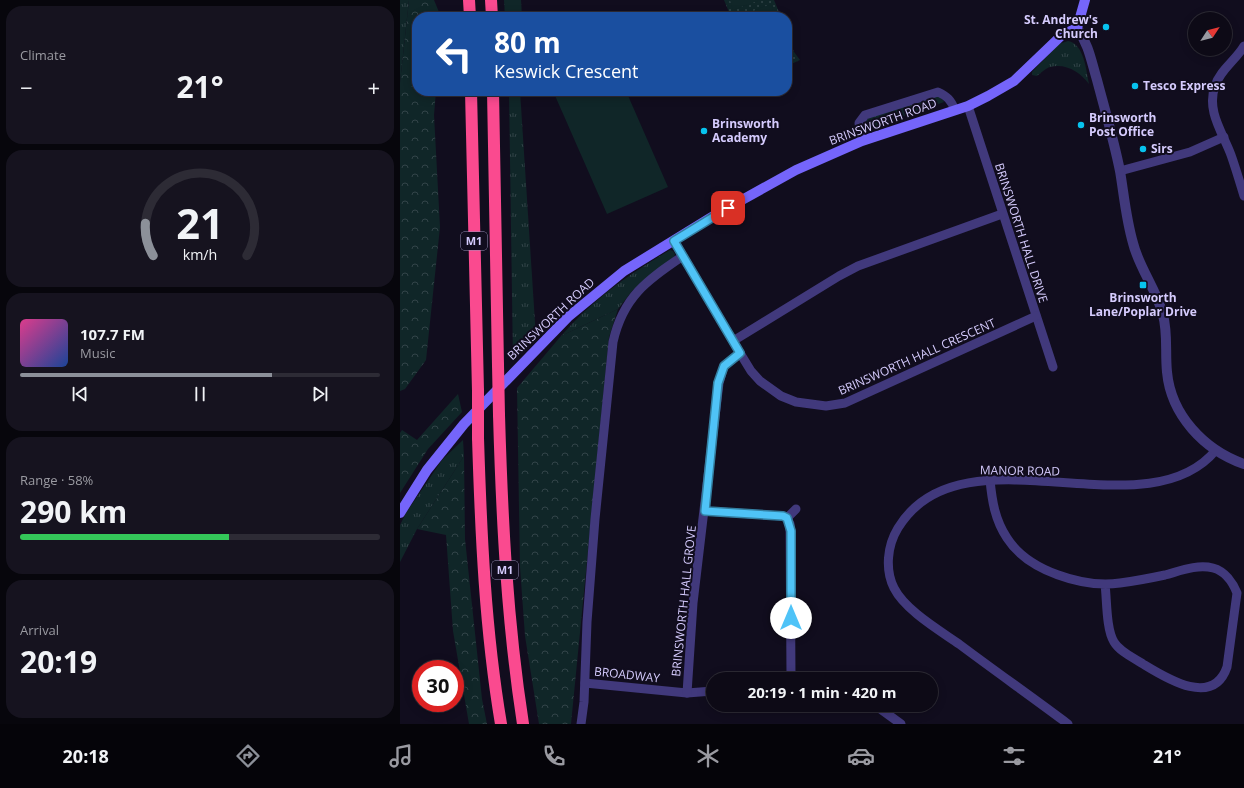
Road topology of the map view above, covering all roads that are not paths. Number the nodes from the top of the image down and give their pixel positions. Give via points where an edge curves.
1 (469, 0) edge
2 (492, 0) edge
3 (1085, 0) edge
4 (470, 12) edge
5 (492, 12) edge
6 (1077, 28) junction
7 (1244, 46) edge
8 (471, 96) edge
9 (493, 96) edge
10 (968, 106) junction
11 (955, 110) junction
12 (1224, 137) junction
13 (862, 141) junction
14 (1120, 171) junction
15 (1244, 196) edge
16 (1002, 214) junction
17 (674, 241) junction
18 (683, 256) junction
19 (1036, 316) junction
20 (733, 341) junction
21 (740, 353) junction
22 (1053, 367) dead end
23 (1216, 450) junction
24 (1244, 464) edge
25 (990, 480) junction
26 (796, 509) dead end
27 (705, 511) junction
28 (400, 513) edge
29 (787, 518) junction
30 (1105, 584) junction
31 (791, 672) edge
32 (585, 683) junction
33 (706, 692) edge
34 (687, 693) junction
35 (885, 712) edge
36 (501, 724) edge
37 (523, 724) edge
38 (581, 724) edge
39 (902, 724) edge
40 (1068, 724) edge

1 - 4 highway
2 - 5 highway
3 - 6 main road
6 - 10 main road, BRINSWORTH ROAD via 1062,35 1014,81
6 - 14 street via 1086,39
7 - 12 street via 1220,76 1213,94 1213,112
8 - 36 highway, M1, bridge via 482,562 492,668
9 - 37 highway, M1, bridge via 499,415 506,584
10 - 11 main road, BRINSWORTH ROAD
10 - 16 street, BRINSWORTH HALL DRIVE
11 - 13 main road, BRINSWORTH ROAD
11 - 13 street via 952,102 938,92 865,115 859,123
12 - 14 street via 1190,152
12 - 15 street
13 - 17 main road, BRINSWORTH ROAD via 796,170
14 - 23 street via 1133,244 1163,314 1167,371 1173,398 1178,410 1195,433
16 - 19 street, BRINSWORTH HALL DRIVE
16 - 20 street via 858,266
17 - 18 street, BRINSWORTH HALL CRESCENT
17 - 28 main road, BRINSWORTH ROAD via 624,271 568,317 464,424 431,465
18 - 20 street, BRINSWORTH HALL CRESCENT
18 - 32 street via 650,279 636,294 617,324 595,519
19 - 21 street, BRINSWORTH HALL CRESCENT via 835,406 807,404 781,396 760,381
19 - 22 street, BRINSWORTH HALL DRIVE
20 - 21 street, BRINSWORTH HALL CRESCENT
21 - 27 street, BRINSWORTH HALL GROVE via 724,366 718,383
23 - 24 street
23 - 25 street, MANOR ROAD via 1195,470 1171,479 1148,483 1071,484
25 - 30 street via 997,518 1014,548 1060,576 1087,584
25 - 40 street, MANOR ROAD via 945,489 910,512 893,536 888,557 890,578 895,589 910,607
26 - 29 street
27 - 29 street
27 - 34 street, BRINSWORTH HALL GROVE via 693,603
29 - 31 street via 791,531
30 - 30 street via 1203,567 1221,572 1234,585 1238,601 1224,675 1211,685 1195,687 1174,682 1118,648 1111,635
32 - 34 street, BROADWAY
32 - 38 street
33 - 34 street, BROADWAY
35 - 39 street

